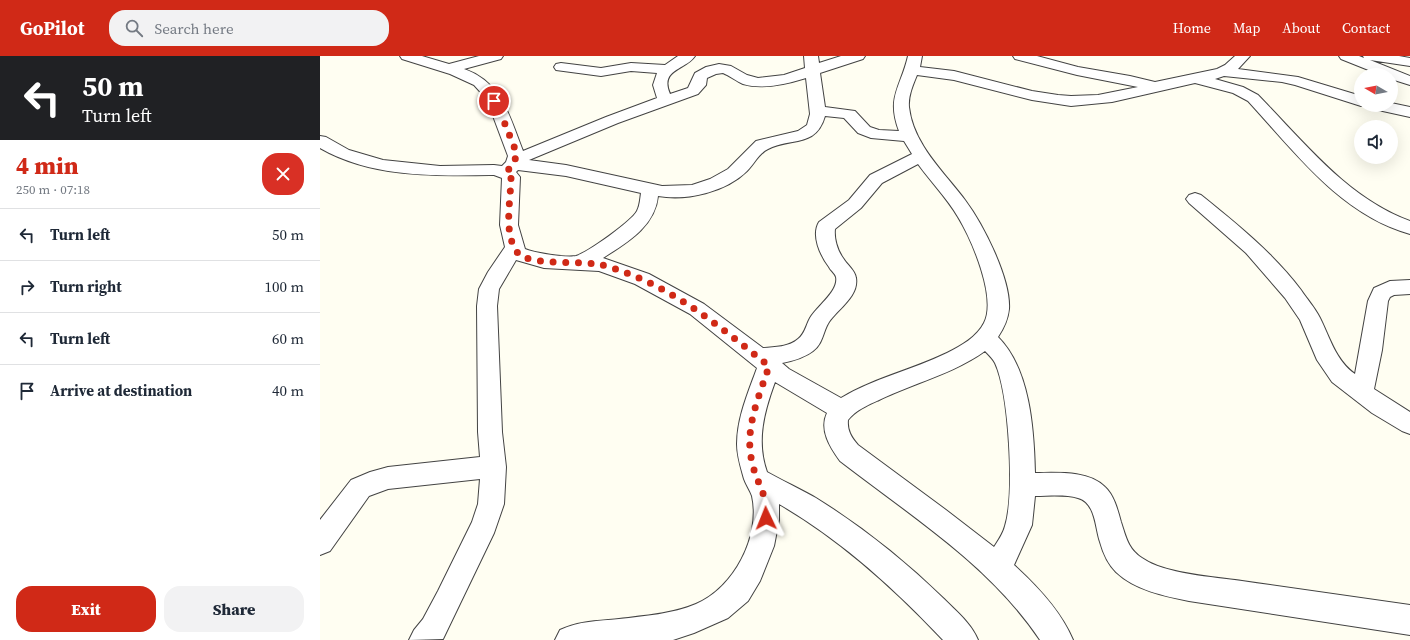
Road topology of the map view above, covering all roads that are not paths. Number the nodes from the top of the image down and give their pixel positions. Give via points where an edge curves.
1 (407, 56) edge
2 (496, 56) edge
3 (688, 56) edge
4 (858, 56) edge
5 (1020, 56) edge
6 (1243, 56) edge
7 (1346, 56) edge
8 (1369, 56) edge
9 (912, 60) edge
10 (1410, 62) edge
11 (812, 64) edge
12 (561, 67) dead end
13 (447, 69) junction
14 (666, 69) junction
15 (1225, 72) junction
16 (1195, 78) junction
17 (1410, 81) edge
18 (1156, 87) junction
19 (1354, 99) edge
20 (666, 100) junction
21 (1398, 110) edge
22 (817, 111) junction
23 (1410, 112) edge
24 (910, 136) junction
25 (320, 142) edge
26 (921, 156) junction
27 (512, 166) junction
28 (650, 190) junction
29 (1195, 200) dead end
30 (1408, 227) edge
31 (1410, 244) edge
32 (515, 247) junction
33 (581, 262) junction
34 (1410, 287) edge
35 (986, 338) junction
36 (764, 362) junction
37 (1362, 394) junction
38 (842, 410) junction
39 (1410, 424) edge
40 (493, 467) junction
41 (757, 480) junction
42 (1023, 484) junction
43 (320, 542) edge
44 (996, 568) junction
45 (1410, 620) edge
46 (424, 640) edge
47 (570, 640) edge
48 (963, 640) edge
49 (1058, 640) edge

1 - 13 street
2 - 13 street
3 - 14 street
4 - 11 street
5 - 18 street
6 - 15 street via 1235,66
7 - 17 street
8 - 10 street
9 - 18 street via 951,75 1035,96 1072,101 1113,98
9 - 24 street via 900,107
11 - 20 street via 795,77 761,82 746,80 733,63 701,75 693,91
11 - 22 street
12 - 14 street via 601,72 631,67
13 - 27 street via 478,82 489,92 499,109 517,154
14 - 20 street via 660,85
15 - 16 street
15 - 19 street via 1298,81
16 - 18 street
16 - 30 street via 1238,90 1253,98 1331,180 1368,209
20 - 27 street via 612,120
21 - 23 street
22 - 24 street via 849,114 864,130 877,135
22 - 28 street via 816,122 810,131 762,145 740,168 721,180 681,193
24 - 26 street
25 - 27 street via 343,154 382,165 440,171 494,170
26 - 35 street via 968,219 995,280 998,312
26 - 36 street via 880,176 856,204 826,226 831,254 846,277 847,283 823,315 810,342
27 - 28 street via 546,167
27 - 32 street via 509,225
28 - 33 street via 648,206 635,225
29 - 37 street via 1258,253 1309,317 1328,360 1340,376
30 - 31 street
32 - 33 street via 517,253 526,258
32 - 40 street via 489,288 487,306
33 - 36 street via 601,264 618,270 666,292 697,309
34 - 37 street via 1390,288 1381,293
35 - 38 street via 951,361 884,387
35 - 42 street via 999,352 1009,371 1014,390
36 - 38 street via 781,376
36 - 41 street via 749,442
37 - 39 street
38 - 44 street via 836,419 836,431 849,453 959,534
40 - 43 street via 388,478 370,483 360,488
40 - 46 street via 491,504 485,524 448,601
41 - 47 street via 765,496 767,510 760,546 746,579 725,603 705,615 677,625 647,631 584,635
41 - 48 street via 813,511 859,545 940,616
42 - 44 street via 1020,524 1011,546
42 - 45 street via 1074,486 1088,490 1099,498 1105,510 1109,532 1124,562 1141,574 1156,580
44 - 49 street via 1020,590

